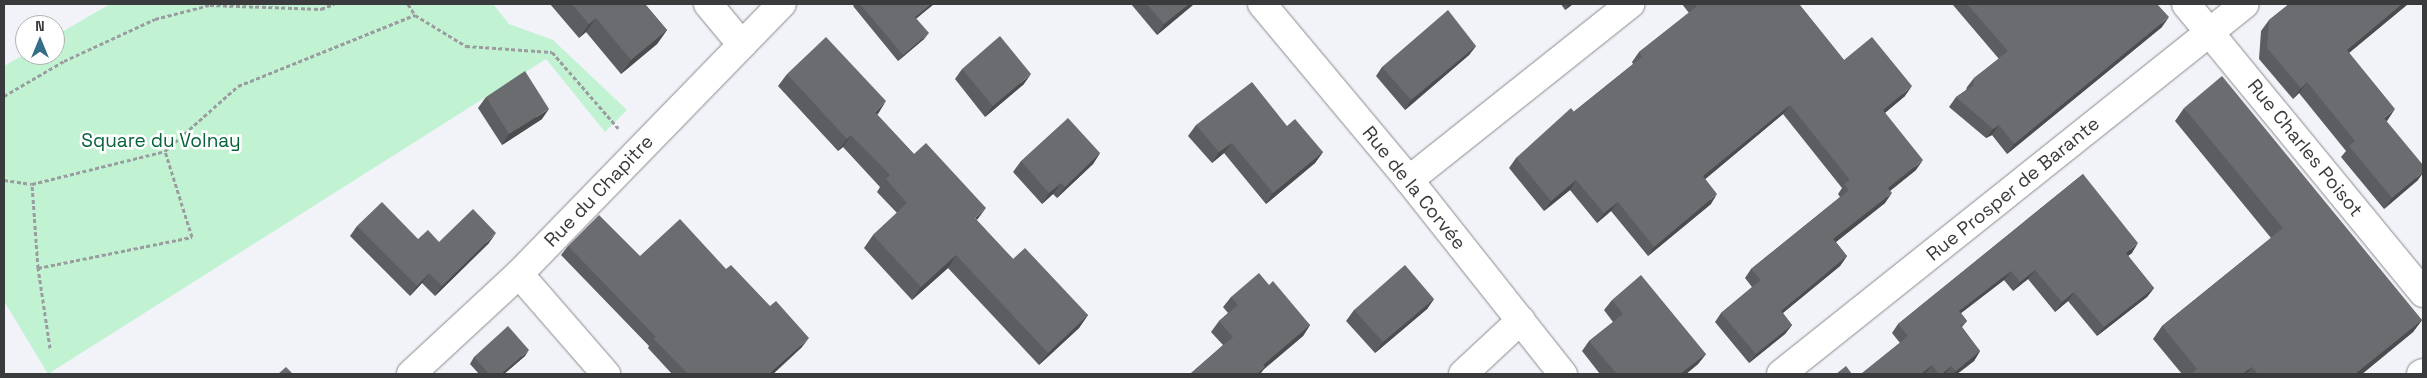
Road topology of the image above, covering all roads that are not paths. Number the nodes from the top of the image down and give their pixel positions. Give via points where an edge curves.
1 (708, 4) edge
2 (782, 4) edge
3 (1262, 4) edge
4 (1630, 4) edge
5 (2186, 4) edge
6 (2245, 4) edge
7 (2210, 32) junction
8 (742, 45) junction
9 (1409, 180) junction
10 (519, 274) junction
11 (2423, 293) edge
12 (1521, 320) junction
13 (1551, 370) edge
14 (411, 374) edge
15 (606, 374) edge
16 (1463, 374) edge
17 (1781, 374) edge

1 - 8 street
2 - 8 street, Rue du Chapitre
3 - 9 street, Rue de la Corvée
4 - 9 street
5 - 7 street, Rue Charles Poisot
6 - 7 street, Rue Prosper de Barante
7 - 11 street, Rue Charles Poisot
7 - 17 street, Rue Prosper de Barante
8 - 10 street, Rue du Chapitre
9 - 12 street, Rue de la Corvée
10 - 14 street, Rue du Chapitre
10 - 15 street
12 - 13 street, Rue de la Corvée
12 - 16 street

